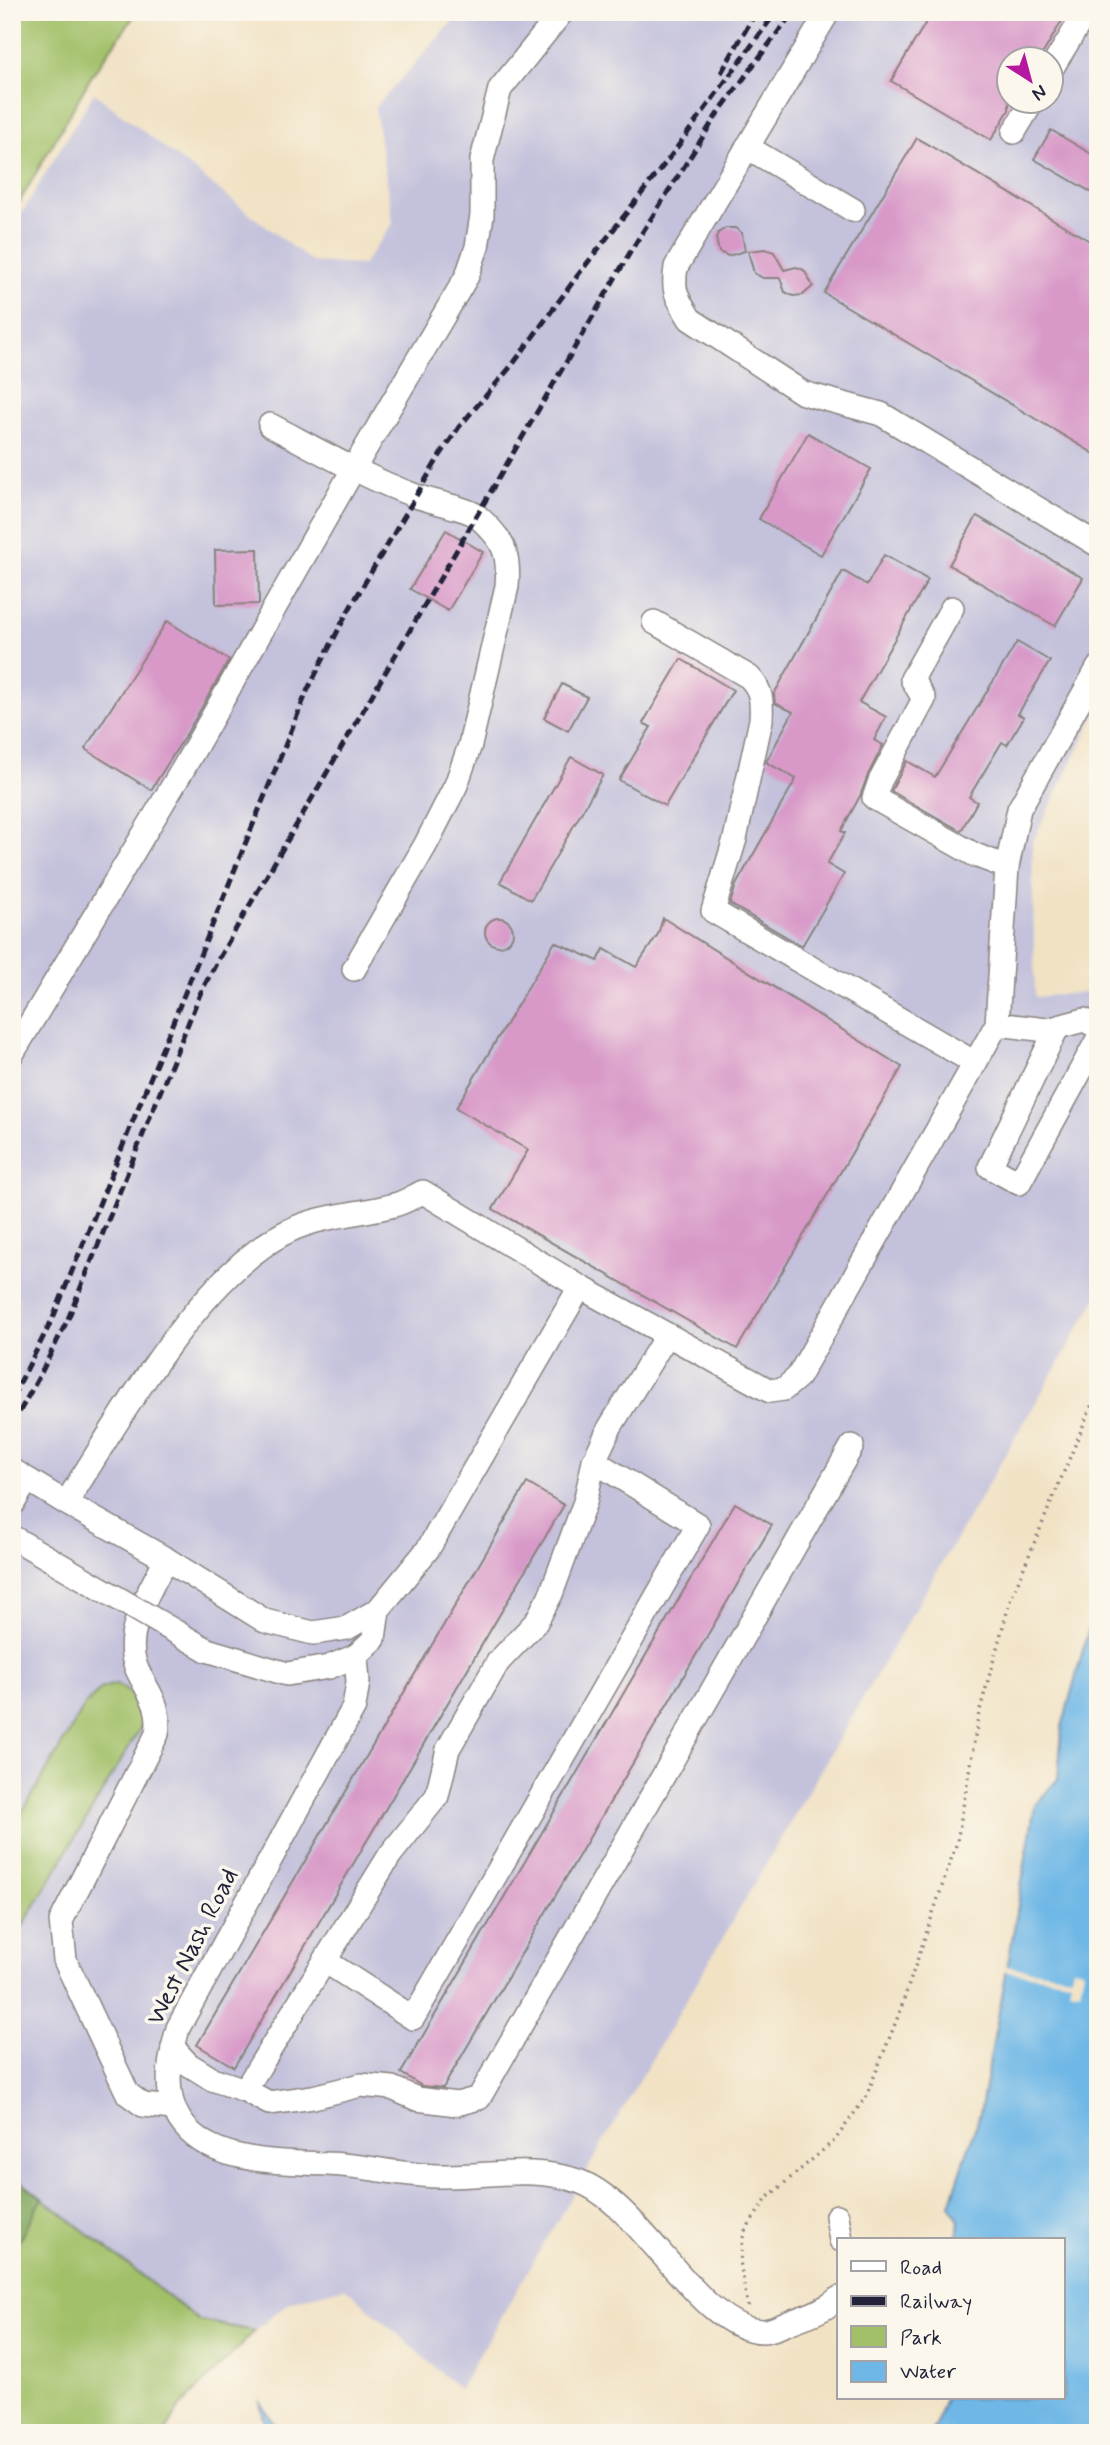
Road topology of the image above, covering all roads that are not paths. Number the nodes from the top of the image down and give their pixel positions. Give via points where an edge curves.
1 (562, 12) edge
2 (828, 12) edge
3 (1086, 12) edge
4 (1064, 49) edge
5 (1024, 116) edge
6 (1014, 132) dead end
7 (747, 148) junction
8 (853, 210) dead end
9 (270, 425) dead end
10 (354, 468) junction
11 (1098, 545) edge
12 (952, 608) dead end
13 (654, 622) dead end
14 (1098, 668) edge
15 (1007, 867) junction
16 (354, 969) dead end
17 (996, 1024) junction
18 (1098, 1027) edge
19 (1057, 1028) junction
20 (1098, 1039) edge
21 (12, 1054) edge
22 (975, 1063) junction
23 (580, 1287) junction
24 (667, 1335) junction
25 (852, 1446) dead end
26 (594, 1461) junction
27 (19, 1475) edge
28 (66, 1503) junction
29 (12, 1505) edge
30 (12, 1537) edge
31 (166, 1559) junction
32 (378, 1610) junction
33 (356, 1656) junction
34 (325, 1961) junction
35 (173, 2048) junction
36 (245, 2090) junction
37 (173, 2108) junction
38 (837, 2216) dead end
39 (841, 2238) edge
40 (837, 2300) edge

1 - 10 street via 500,89 482,160 482,215 467,276
2 - 7 street
3 - 4 street
5 - 6 street
7 - 8 street
7 - 11 street via 676,267 673,285 690,319 803,393 881,414
9 - 10 street
10 - 16 street via 415,496 476,515 498,537 509,564 508,586 470,745 456,785
10 - 21 street via 183,769
12 - 15 street via 912,679 924,699 874,798 975,855
13 - 22 street via 749,677 758,685 762,700 735,839 713,911
14 - 15 street via 1019,809
15 - 17 street
17 - 19 street
17 - 22 street
18 - 19 street via 1084,1020
19 - 20 street via 990,1167 1019,1184
22 - 24 street via 798,1377 785,1390 770,1391
23 - 24 street
23 - 28 street via 423,1192 397,1205 296,1227 244,1259 214,1290 154,1368
23 - 32 street via 428,1549
24 - 26 street
25 - 36 street via 479,2098 457,2104 361,2085 269,2102
26 - 34 street via 585,1502 536,1622 498,1662 448,1749 437,1796 390,1855
26 - 34 street via 698,1525 413,2018
27 - 28 street
27 - 29 street
28 - 31 street
30 - 33 street, bridge via 207,1650 287,1674 329,1667
31 - 32 street via 265,1620 313,1633 347,1628
31 - 37 street via 134,1637 133,1652 157,1705 157,1734 61,1921 65,1960 128,2094 143,2105
32 - 33 street via 374,1639
33 - 35 street, West Nash Road via 354,1707 187,2008
34 - 36 street
35 - 36 street via 212,2079
35 - 37 street, West Nash Road via 168,2077
37 - 40 street via 181,2123 210,2146 251,2160 445,2177 534,2171 579,2181 612,2200 710,2306 745,2329 765,2331 826,2309
38 - 39 street

